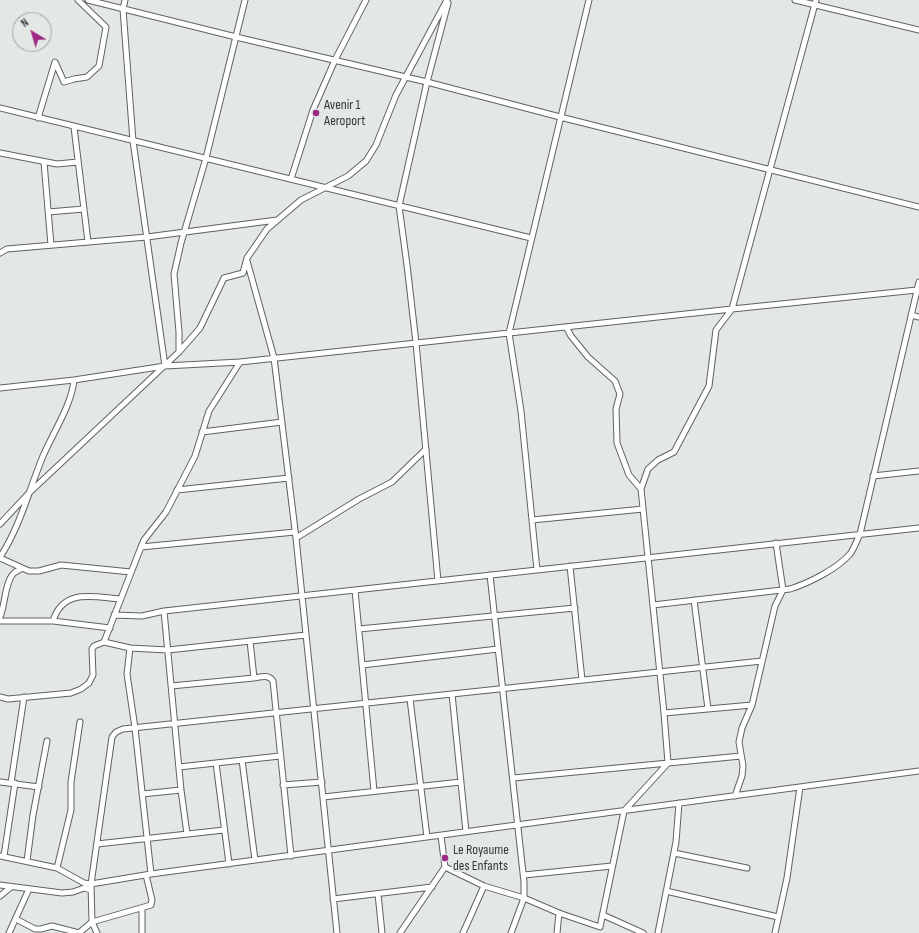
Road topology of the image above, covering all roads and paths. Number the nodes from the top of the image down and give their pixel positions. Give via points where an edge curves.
1 (78, 0) edge
2 (88, 0) edge
3 (126, 0) edge
4 (245, 0) edge
5 (366, 0) edge
6 (448, 0) edge
7 (589, 0) edge
8 (795, 0) edge
9 (815, 3) edge
10 (123, 9) junction
11 (919, 30) edge
12 (236, 37) junction
13 (335, 60) junction
14 (406, 77) junction
15 (427, 82) junction
16 (0, 108) edge
17 (38, 118) junction
18 (560, 118) junction
19 (74, 127) junction
20 (133, 141) junction
21 (0, 153) edge
22 (206, 158) junction
23 (44, 162) junction
24 (78, 162) junction
25 (770, 170) junction
26 (291, 179) junction
27 (327, 187) junction
28 (399, 206) junction
29 (919, 207) edge
30 (84, 209) junction
31 (48, 212) junction
32 (278, 220) junction
33 (184, 232) junction
34 (147, 237) junction
35 (531, 238) junction
36 (88, 242) junction
37 (51, 245) junction
38 (0, 253) edge
39 (247, 258) junction
40 (919, 282) edge
41 (917, 290) junction
42 (732, 309) junction
43 (911, 315) junction
44 (919, 317) edge
45 (566, 327) junction
46 (509, 333) junction
47 (416, 343) junction
48 (179, 352) junction
49 (274, 358) junction
50 (240, 362) junction
51 (165, 366) junction
52 (74, 380) junction
53 (0, 388) edge
54 (282, 422) junction
55 (202, 432) junction
56 (426, 449) junction
57 (919, 471) edge
58 (873, 476) junction
59 (288, 478) junction
60 (641, 489) junction
61 (177, 490) junction
62 (29, 493) junction
63 (643, 509) junction
64 (532, 520) junction
65 (0, 524) edge
66 (919, 528) edge
67 (295, 532) junction
68 (860, 534) junction
69 (296, 538) junction
70 (776, 543) junction
71 (141, 547) junction
72 (648, 557) junction
73 (0, 558) edge
74 (570, 566) junction
75 (22, 568) junction
76 (536, 570) junction
77 (131, 572) junction
78 (490, 575) junction
79 (438, 581) junction
80 (355, 590) junction
81 (783, 590) junction
82 (302, 596) junction
83 (120, 599) junction
84 (694, 600) junction
85 (2, 604) edge
86 (653, 605) junction
87 (575, 608) junction
88 (164, 611) junction
89 (114, 615) junction
90 (494, 616) junction
91 (0, 617) edge
92 (0, 620) edge
93 (53, 621) junction
94 (110, 628) junction
95 (359, 629) junction
96 (306, 634) junction
97 (250, 641) junction
98 (104, 642) junction
99 (130, 648) junction
100 (498, 649) junction
101 (168, 650) junction
102 (762, 660) junction
103 (362, 664) junction
104 (702, 667) junction
105 (660, 671) junction
106 (254, 678) junction
107 (582, 680) junction
108 (171, 686) junction
109 (503, 688) junction
110 (452, 694) junction
111 (0, 697) edge
112 (24, 697) junction
113 (410, 699) junction
114 (366, 704) junction
115 (752, 705) junction
116 (313, 709) junction
117 (708, 709) junction
118 (276, 712) junction
119 (664, 713) junction
120 (80, 722) dead end
121 (175, 723) junction
122 (135, 728) junction
123 (48, 741) dead end
124 (280, 756) junction
125 (741, 756) junction
126 (242, 760) junction
127 (216, 763) junction
128 (668, 763) junction
129 (179, 767) junction
130 (919, 771) edge
131 (513, 778) junction
132 (0, 782) edge
133 (322, 782) junction
134 (461, 782) junction
135 (13, 783) junction
136 (284, 785) junction
137 (420, 786) junction
138 (39, 787) junction
139 (800, 787) junction
140 (181, 790) junction
141 (374, 791) junction
142 (142, 794) junction
143 (735, 796) junction
144 (323, 797) junction
145 (679, 804) junction
146 (624, 811) junction
147 (519, 825) junction
148 (224, 830) junction
149 (466, 832) junction
150 (187, 834) junction
151 (441, 836) junction
152 (427, 837) junction
153 (147, 838) junction
154 (96, 844) junction
155 (328, 851) junction
156 (674, 853) junction
157 (2, 856) edge
158 (291, 856) junction
159 (256, 860) junction
160 (27, 861) junction
161 (229, 864) junction
162 (612, 866) junction
163 (445, 867) junction
164 (58, 868) junction
165 (747, 868) dead end
166 (149, 875) junction
167 (524, 875) junction
168 (0, 885) edge
169 (484, 886) junction
170 (11, 887) junction
171 (91, 887) junction
172 (432, 888) junction
173 (29, 889) junction
174 (666, 891) junction
175 (378, 894) junction
176 (0, 896) edge
177 (524, 898) junction
178 (333, 899) junction
179 (142, 908) junction
180 (559, 913) junction
181 (602, 915) junction
182 (778, 917) junction
183 (16, 919) junction
184 (92, 922) junction
185 (40, 931) edge
186 (9, 933) edge
187 (97, 933) edge
188 (142, 933) edge
189 (336, 933) edge
190 (382, 933) edge
191 (400, 933) edge
192 (463, 933) edge
193 (511, 933) edge
194 (557, 933) edge
195 (643, 933) edge
196 (658, 933) edge
197 (775, 933) edge

1 - 17 street via 106,27 99,66 87,77 64,82 55,62
2 - 10 street
3 - 10 street
4 - 12 street
5 - 13 street
6 - 14 street
6 - 15 street
7 - 18 street
8 - 9 street
9 - 11 street
9 - 25 street
10 - 12 street
10 - 20 street
12 - 13 street
12 - 22 street
13 - 14 street
13 - 26 street via 313,110
14 - 15 street
14 - 27 street via 376,145 366,161 348,176
15 - 18 street
15 - 28 street
16 - 17 street
17 - 19 street
18 - 25 street
18 - 35 street
19 - 20 street
19 - 24 street
20 - 22 street
20 - 34 street
21 - 23 street
22 - 26 street
22 - 33 street
23 - 24 street
23 - 31 street
24 - 30 street
25 - 29 street
25 - 42 street
26 - 27 street
27 - 28 street
27 - 32 street via 301,200
28 - 35 street
28 - 47 street
30 - 31 street
30 - 36 street
31 - 37 street
32 - 33 street
32 - 39 street via 267,229
33 - 34 street
33 - 48 street via 174,274
34 - 36 street
34 - 51 street
35 - 46 street
36 - 37 street
37 - 38 street via 7,249
39 - 48 street via 243,273 224,278 200,328
39 - 49 street
40 - 41 street
41 - 42 street
41 - 43 street
42 - 45 street
42 - 60 street via 716,330 708,386 674,452 658,460 648,469
43 - 44 street
43 - 58 street
45 - 46 street
45 - 60 street via 588,357 615,381 620,394 616,409 617,443 629,475
46 - 47 street
46 - 64 street via 521,410
47 - 49 street
47 - 56 street
48 - 51 street
49 - 50 street
49 - 54 street
50 - 51 street
50 - 55 street via 213,404
51 - 52 street
51 - 62 street
52 - 53 street
52 - 62 street via 74,388 43,455
54 - 55 street
54 - 59 street
55 - 61 street via 195,456
56 - 69 street via 392,482
56 - 79 street
57 - 58 street
58 - 68 street
59 - 61 street
59 - 67 street
60 - 63 street
61 - 71 street via 166,512
62 - 65 street
62 - 73 street via 10,541
63 - 64 street
63 - 72 street
64 - 76 street
66 - 68 street
67 - 69 street
67 - 71 street
68 - 70 street
68 - 81 street via 850,554 828,571 800,586
69 - 82 street
70 - 72 street
70 - 81 street
71 - 77 street
72 - 74 street
72 - 86 street
73 - 75 street
74 - 76 street
74 - 87 street
75 - 77 street via 34,572 61,565
75 - 85 street via 9,580
76 - 78 street
77 - 83 street
78 - 79 street
78 - 90 street
79 - 80 street
80 - 82 street
80 - 95 street
81 - 84 street
81 - 102 street via 775,606
82 - 88 street
82 - 96 street
83 - 89 street
83 - 93 street via 84,596 73,598 56,610
84 - 86 street
84 - 104 street
85 - 91 street
86 - 105 street
87 - 90 street
87 - 107 street
88 - 89 street via 142,616
88 - 101 street
89 - 94 street
90 - 95 street
90 - 100 street
92 - 93 street
93 - 94 street
94 - 98 street
95 - 103 street
96 - 97 street
96 - 116 street
97 - 101 street
97 - 106 street
98 - 99 street
98 - 112 street via 94,646 92,650 93,675 89,683 81,689 71,693
99 - 101 street
99 - 122 street via 127,674
100 - 103 street
100 - 109 street
101 - 108 street
102 - 104 street
102 - 115 street
103 - 114 street
104 - 105 street
104 - 117 street
105 - 107 street
105 - 119 street
106 - 108 street
106 - 118 street via 267,676 273,680
107 - 109 street
108 - 121 street
109 - 110 street
109 - 131 street
110 - 113 street
110 - 134 street
111 - 112 street
112 - 135 street
113 - 114 street
113 - 137 street
114 - 116 street
114 - 141 street
115 - 117 street
115 - 125 street via 739,742
116 - 118 street
116 - 133 street
117 - 119 street
118 - 121 street
118 - 124 street
119 - 128 street
120 - 164 street via 71,782 71,810
121 - 122 street
121 - 129 street
122 - 142 street
122 - 154 street via 123,729 112,737
123 - 138 street
124 - 126 street
124 - 136 street
125 - 128 street
125 - 143 street via 742,776
126 - 127 street
126 - 159 street
127 - 129 street
127 - 148 street
128 - 131 street
128 - 146 street
129 - 140 street
130 - 139 street
131 - 147 street
132 - 135 street
133 - 136 street
133 - 144 street
134 - 137 street
134 - 149 street
135 - 138 street
135 - 157 street
136 - 158 street
137 - 141 street
137 - 152 street
138 - 160 street
139 - 143 street
139 - 182 street via 787,878
140 - 142 street
140 - 150 street
141 - 144 street
142 - 153 street
143 - 145 street
144 - 155 street
145 - 146 street
145 - 156 street
146 - 147 street
146 - 162 street
147 - 149 street
147 - 167 street
148 - 150 street
148 - 161 street
149 - 151 street
150 - 153 street
151 - 152 street
151 - 163 street
152 - 155 street
153 - 154 street
153 - 166 street
154 - 171 street
155 - 158 street
155 - 178 street
156 - 165 street
156 - 174 street
157 - 160 street
158 - 159 street
159 - 161 street
160 - 164 street
161 - 166 street
162 - 167 street
162 - 181 street
163 - 169 street
163 - 172 street
164 - 171 street
166 - 171 street
166 - 179 street via 152,903
167 - 177 street
168 - 170 street
169 - 177 street
169 - 192 street
170 - 173 street
170 - 176 street
171 - 173 street via 62,893
171 - 184 street
172 - 175 street
172 - 191 street
173 - 183 street
174 - 182 street
174 - 196 street
175 - 178 street
175 - 190 street
177 - 180 street
177 - 193 street
178 - 189 street
179 - 184 street
179 - 188 street
180 - 181 street via 600,927
180 - 194 street
181 - 195 street
182 - 197 street
183 - 185 street
183 - 186 street
184 - 185 street via 79,933 52,926
184 - 187 street

